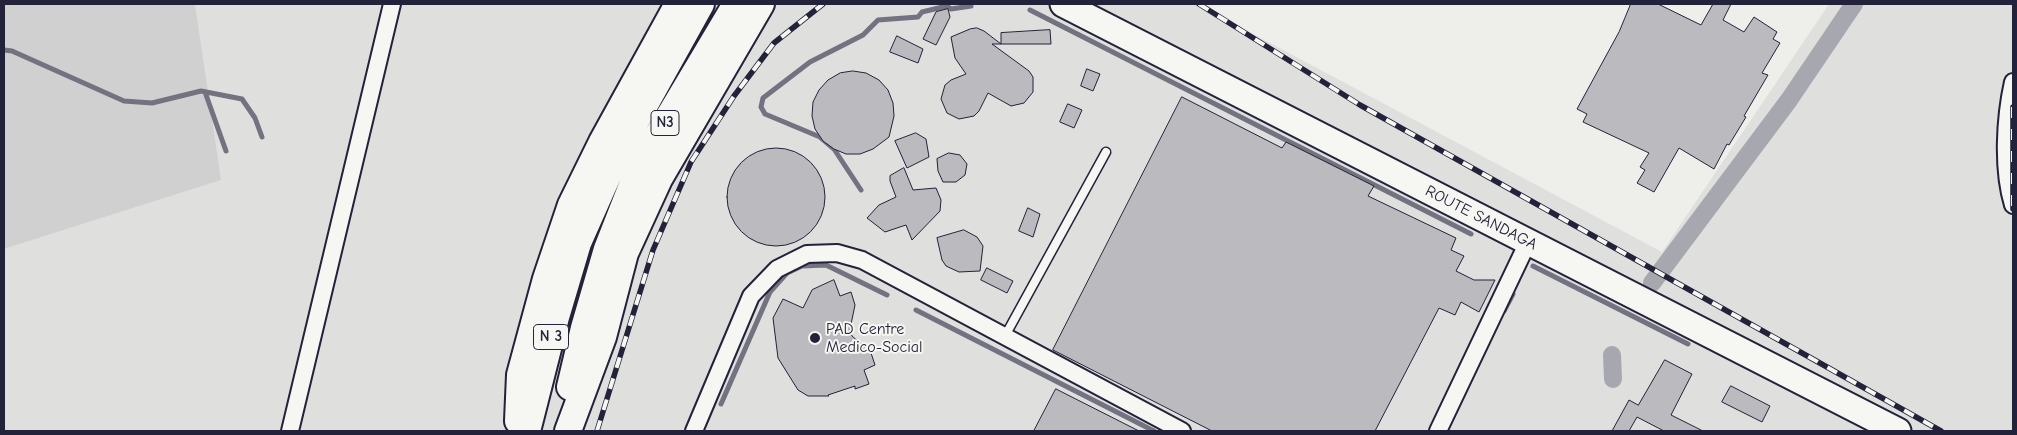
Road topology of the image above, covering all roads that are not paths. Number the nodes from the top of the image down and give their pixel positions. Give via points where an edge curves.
1 (392, 4) edge
2 (678, 4) edge
3 (701, 4) edge
4 (736, 4) edge
5 (761, 4) edge
6 (1063, 4) edge
7 (2013, 82) edge
8 (1106, 152) dead end
9 (2013, 205) edge
10 (1528, 242) junction
11 (1005, 336) junction
12 (290, 431) edge
13 (517, 431) edge
14 (527, 431) edge
15 (560, 431) edge
16 (568, 431) edge
17 (694, 431) edge
18 (1182, 431) edge
19 (1438, 431) edge
20 (1898, 431) edge

1 - 12 street
2 - 13 highway via 602,142 571,206 546,279 520,375
3 - 14 highway, N 3 via 617,155 578,243
4 - 15 highway, N3 via 640,165 607,249 584,328
5 - 16 highway via 659,180 625,253 603,337
6 - 10 main road, ROUTE SANDAGA
7 - 9 street via 2007,110 2008,176
8 - 11 lane
10 - 19 street
10 - 20 main road, ROUTE SANDAGA
11 - 17 street via 862,260 837,253 807,254 777,269 751,296
11 - 18 street

